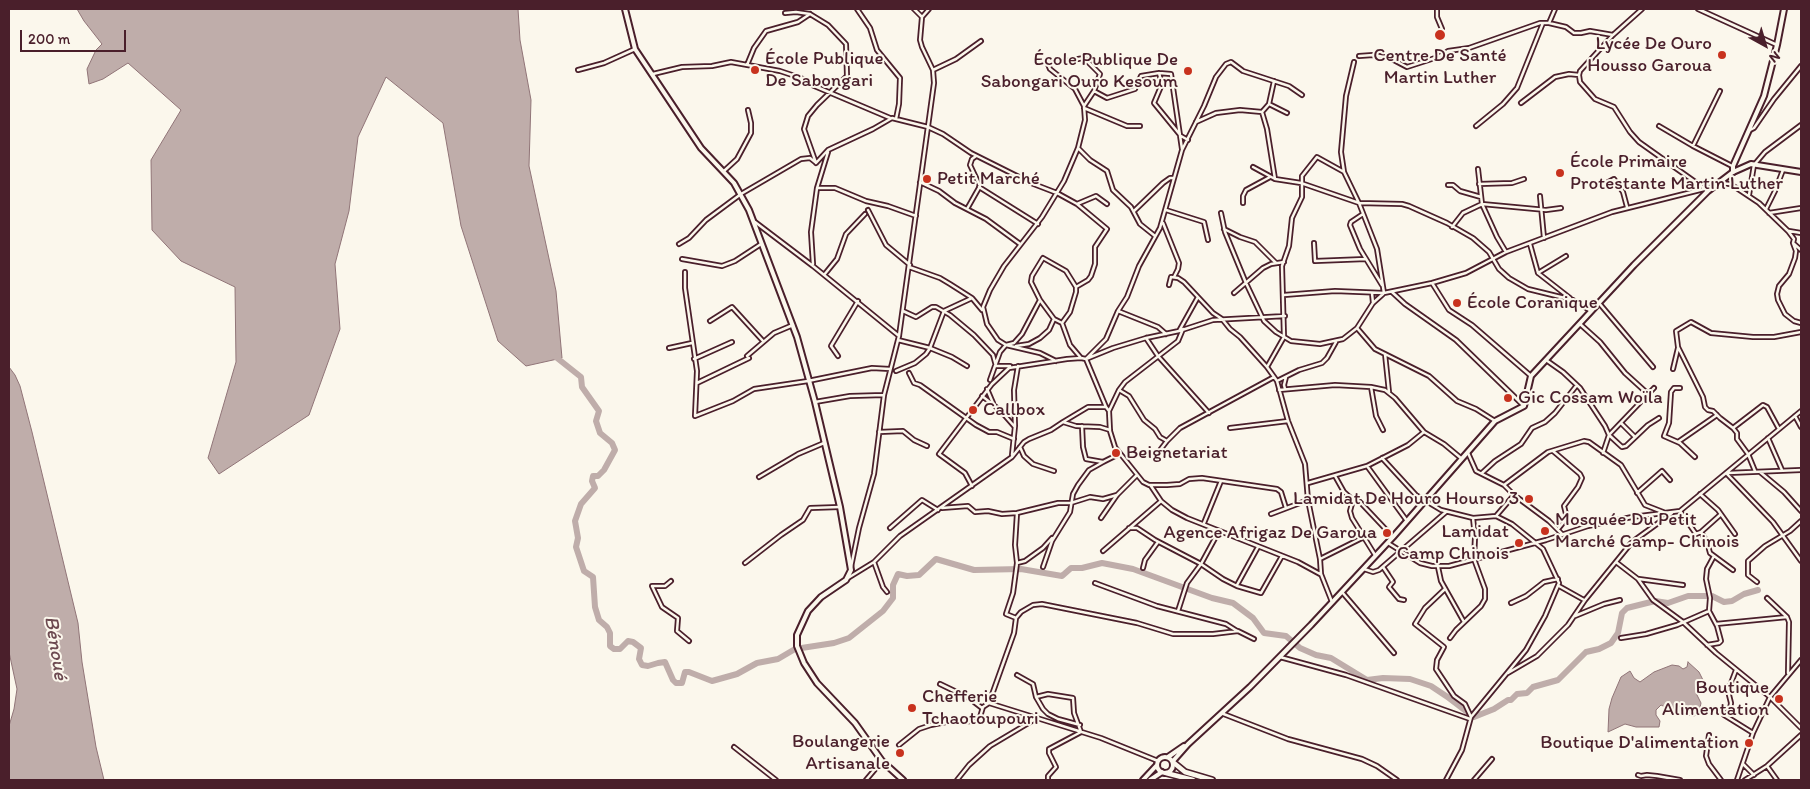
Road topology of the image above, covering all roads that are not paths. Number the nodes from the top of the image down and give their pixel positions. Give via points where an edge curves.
1 (624, 9) edge
2 (857, 9) edge
3 (914, 9) edge
4 (929, 9) edge
5 (1437, 9) edge
6 (1555, 9) edge
7 (1642, 9) edge
8 (1698, 9) edge
9 (1784, 9) edge
10 (785, 13) dead end
11 (810, 14) junction
12 (922, 17) junction
13 (1543, 23) junction
14 (1549, 23) junction
15 (1442, 29) dead end
16 (1613, 36) junction
17 (981, 41) dead end
18 (1777, 45) junction
19 (635, 49) junction
20 (1359, 56) dead end
21 (1354, 62) dead end
22 (747, 65) junction
23 (1801, 66) edge
24 (578, 70) dead end
25 (934, 70) junction
26 (1159, 73) junction
27 (652, 74) junction
28 (1579, 75) junction
29 (1274, 81) junction
30 (1094, 90) junction
31 (1720, 92) dead end
32 (830, 93) junction
33 (1302, 94) dead end
34 (1520, 103) dead end
35 (1269, 104) junction
36 (1084, 107) junction
37 (748, 110) dead end
38 (1262, 112) junction
39 (1287, 113) dead end
40 (894, 119) junction
41 (1196, 122) junction
42 (1801, 125) edge
43 (1140, 126) dead end
44 (1476, 126) dead end
45 (1659, 126) dead end
46 (928, 127) junction
47 (1749, 131) junction
48 (1181, 136) junction
49 (1188, 140) junction
50 (1693, 146) junction
51 (1078, 148) junction
52 (828, 150) junction
53 (1182, 150) junction
54 (976, 156) junction
55 (816, 163) junction
56 (1754, 165) junction
57 (1253, 167) dead end
58 (1478, 169) dead end
59 (1733, 169) junction
60 (1783, 170) junction
61 (724, 171) junction
62 (1344, 172) junction
63 (1801, 172) edge
64 (1270, 177) junction
65 (1174, 178) junction
66 (1275, 179) junction
67 (1524, 179) dead end
68 (920, 182) junction
69 (1301, 183) junction
70 (1479, 184) junction
71 (1717, 184) junction
72 (1448, 185) dead end
73 (1603, 185) dead end
74 (817, 188) junction
75 (979, 188) junction
76 (1706, 190) junction
77 (1057, 193) junction
78 (741, 194) junction
79 (1540, 196) dead end
80 (1749, 196) junction
81 (1481, 197) junction
82 (1243, 203) dead end
83 (1359, 203) junction
84 (1077, 204) junction
85 (1107, 204) dead end
86 (1482, 204) junction
87 (1627, 207) junction
88 (1561, 208) dead end
89 (1801, 208) edge
90 (967, 209) junction
91 (1766, 209) junction
92 (868, 210) dead end
93 (1166, 210) junction
94 (1541, 210) junction
95 (1134, 212) junction
96 (1221, 213) dead end
97 (1769, 213) junction
98 (865, 214) dead end
99 (1363, 214) junction
100 (916, 216) junction
101 (755, 222) junction
102 (1163, 222) junction
103 (1038, 224) junction
104 (1452, 227) junction
105 (1224, 229) junction
106 (1788, 231) junction
107 (1801, 233) edge
108 (1155, 236) junction
109 (1544, 238) junction
110 (1208, 240) dead end
111 (762, 243) junction
112 (1314, 243) dead end
113 (1793, 243) junction
114 (679, 244) dead end
115 (1021, 244) junction
116 (1530, 244) junction
117 (1801, 250) edge
118 (1506, 252) junction
119 (1566, 256) dead end
120 (1493, 258) junction
121 (682, 259) dead end
122 (1366, 259) junction
123 (1284, 262) junction
124 (1276, 263) junction
125 (813, 266) junction
126 (909, 266) junction
127 (685, 272) dead end
128 (1538, 273) junction
129 (824, 275) junction
130 (1174, 277) junction
131 (1246, 283) junction
132 (1432, 283) junction
133 (1169, 285) dead end
134 (1382, 286) junction
135 (1076, 287) junction
136 (1234, 292) dead end
137 (1392, 292) junction
138 (1372, 293) junction
139 (1384, 293) junction
140 (1284, 295) junction
141 (1198, 297) junction
142 (972, 298) junction
143 (1040, 300) junction
144 (1573, 300) junction
145 (858, 301) junction
146 (1373, 303) junction
147 (1598, 303) junction
148 (983, 310) junction
149 (903, 311) junction
150 (944, 311) junction
151 (1118, 311) junction
152 (1591, 311) junction
153 (1285, 316) junction
154 (1054, 319) junction
155 (1222, 319) junction
156 (1262, 319) junction
157 (710, 321) dead end
158 (1062, 323) junction
159 (1801, 323) edge
160 (1579, 324) junction
161 (793, 325) junction
162 (1358, 328) junction
163 (1183, 329) junction
164 (1179, 331) junction
165 (1801, 332) edge
166 (1166, 334) junction
167 (899, 336) junction
168 (1284, 336) junction
169 (1146, 338) junction
170 (898, 340) junction
171 (763, 341) junction
172 (732, 342) dead end
173 (1336, 342) junction
174 (693, 343) junction
175 (1006, 345) junction
176 (1014, 347) junction
177 (1678, 347) junction
178 (670, 348) dead end
179 (930, 348) junction
180 (1386, 354) junction
181 (838, 356) dead end
182 (1158, 356) junction
183 (1081, 358) junction
184 (694, 359) junction
185 (1086, 360) junction
186 (1546, 360) junction
187 (1056, 361) junction
188 (967, 366) dead end
189 (996, 366) junction
190 (1012, 366) junction
191 (1018, 366) junction
192 (1267, 366) junction
193 (1653, 367) dead end
194 (890, 369) junction
195 (1673, 369) dead end
196 (896, 371) dead end
197 (909, 372) dead end
198 (1287, 376) junction
199 (1531, 376) junction
200 (1274, 378) junction
201 (990, 380) dead end
202 (1277, 381) junction
203 (808, 382) junction
204 (697, 383) junction
205 (1577, 385) junction
206 (1371, 387) junction
207 (1654, 388) dead end
208 (1680, 388) dead end
209 (1285, 389) junction
210 (988, 390) junction
211 (1119, 390) junction
212 (1279, 390) junction
213 (1389, 392) junction
214 (1647, 393) junction
215 (884, 395) junction
216 (982, 396) junction
217 (815, 402) junction
218 (993, 404) junction
219 (1524, 406) junction
220 (1106, 407) junction
221 (1109, 411) junction
222 (1801, 411) edge
223 (1209, 413) junction
224 (1717, 415) junction
225 (1795, 416) junction
226 (966, 417) junction
227 (1658, 418) dead end
228 (1288, 421) junction
229 (1495, 421) junction
230 (1063, 422) junction
231 (1621, 423) junction
232 (1015, 426) junction
233 (1082, 426) junction
234 (1801, 427) edge
235 (1230, 428) dead end
236 (1734, 428) junction
237 (1779, 429) junction
238 (1110, 430) junction
239 (1383, 430) dead end
240 (880, 432) junction
241 (1424, 432) junction
242 (1609, 435) junction
243 (1635, 437) junction
244 (1768, 438) junction
245 (1014, 439) junction
246 (1167, 441) junction
247 (1678, 442) junction
248 (824, 443) junction
249 (927, 446) dead end
250 (1020, 447) junction
251 (1553, 451) junction
252 (1468, 453) junction
253 (1603, 453) junction
254 (1119, 454) junction
255 (1157, 454) dead end
256 (1748, 454) junction
257 (1012, 457) junction
258 (1695, 457) dead end
259 (1382, 458) junction
260 (1462, 459) junction
261 (1104, 461) junction
262 (1367, 466) junction
263 (1782, 470) junction
264 (1801, 470) edge
265 (1054, 471) dead end
266 (1755, 471) junction
267 (1759, 472) junction
268 (1482, 473) junction
269 (1726, 473) junction
270 (1138, 475) junction
271 (1335, 476) junction
272 (759, 477) dead end
273 (1670, 480) dead end
274 (1221, 481) junction
275 (1308, 483) junction
276 (1150, 485) junction
277 (1504, 485) junction
278 (972, 486) junction
279 (1637, 493) junction
280 (1700, 494) junction
281 (1117, 495) junction
282 (1514, 495) junction
283 (1308, 500) junction
284 (1352, 500) junction
285 (1161, 501) junction
286 (1424, 501) junction
287 (1071, 502) junction
288 (840, 507) junction
289 (1286, 508) junction
290 (940, 509) junction
291 (1680, 511) junction
292 (1446, 512) junction
293 (1674, 512) junction
294 (1801, 512) edge
295 (1017, 513) junction
296 (1664, 513) junction
297 (1271, 514) dead end
298 (1720, 515) junction
299 (1496, 516) junction
300 (1101, 518) dead end
301 (1473, 518) junction
302 (1406, 521) junction
303 (1801, 521) edge
304 (1204, 524) junction
305 (1062, 526) junction
306 (890, 528) dead end
307 (1129, 528) junction
308 (1558, 529) junction
309 (1219, 531) junction
310 (1700, 532) junction
311 (1735, 534) dead end
312 (1563, 535) junction
313 (1783, 536) junction
314 (1364, 537) junction
315 (1393, 537) junction
316 (1158, 542) junction
317 (1387, 542) junction
318 (1536, 543) junction
319 (1258, 547) junction
320 (1103, 551) dead end
321 (1400, 552) junction
322 (1375, 555) junction
323 (1282, 556) junction
324 (1714, 556) junction
325 (1474, 559) junction
326 (1320, 560) junction
327 (1801, 561) edge
328 (874, 562) junction
329 (1616, 562) junction
330 (745, 563) dead end
331 (1018, 563) junction
332 (1201, 564) junction
333 (1043, 567) dead end
334 (1383, 567) junction
335 (1438, 567) junction
336 (851, 568) junction
337 (1143, 568) dead end
338 (1363, 569) junction
339 (1733, 570) dead end
340 (1321, 574) junction
341 (848, 578) junction
342 (1558, 579) junction
343 (1638, 579) junction
344 (671, 581) dead end
345 (1757, 582) dead end
346 (1095, 583) dead end
347 (1683, 585) dead end
348 (1237, 586) junction
349 (1559, 586) junction
350 (1445, 589) junction
351 (887, 592) dead end
352 (1341, 592) junction
353 (1767, 598) dead end
354 (1404, 600) dead end
355 (1585, 600) junction
356 (1620, 600) dead end
357 (1332, 602) junction
358 (1510, 603) dead end
359 (1178, 611) junction
360 (1709, 611) junction
361 (1574, 617) junction
362 (1787, 617) junction
363 (1016, 618) junction
364 (1464, 622) junction
365 (1682, 622) junction
366 (1716, 624) junction
367 (1238, 631) junction
368 (1450, 638) dead end
369 (1621, 638) dead end
370 (1254, 639) dead end
371 (689, 641) dead end
372 (1706, 645) junction
373 (1394, 654) dead end
374 (1280, 657) junction
375 (1801, 660) edge
376 (1736, 670) junction
377 (1507, 673) junction
378 (1788, 674) junction
379 (1017, 676) dead end
380 (940, 684) dead end
381 (1036, 697) junction
382 (1770, 697) junction
383 (989, 704) junction
384 (982, 708) junction
385 (1221, 713) junction
386 (1037, 718) junction
387 (1471, 718) junction
388 (1080, 725) junction
389 (1801, 728) edge
390 (1081, 732) junction
391 (1753, 733) junction
392 (1709, 735) dead end
393 (1801, 735) edge
394 (898, 744) dead end
395 (1188, 744) junction
396 (734, 747) dead end
397 (1168, 757) junction
398 (1492, 759) dead end
399 (882, 762) junction
400 (1173, 762) junction
401 (1158, 763) junction
402 (1743, 764) junction
403 (1766, 766) junction
404 (1164, 772) junction
405 (1754, 774) junction
406 (1638, 775) dead end
407 (776, 780) edge
408 (866, 780) edge
409 (903, 780) edge
410 (958, 780) edge
411 (1048, 780) edge
412 (1143, 780) edge
413 (1150, 780) edge
414 (1193, 780) edge
415 (1212, 780) edge
416 (1397, 780) edge
417 (1446, 780) edge
418 (1474, 780) edge
419 (1680, 780) edge
420 (1721, 780) edge
421 (1736, 780) edge
422 (1745, 780) edge
423 (1777, 780) edge

1 - 19 street
2 - 40 street via 870,28 877,50 900,78 899,104
3 - 12 street
4 - 12 street
5 - 15 street
6 - 14 street
7 - 16 street
8 - 18 street
9 - 18 street
10 - 11 street
11 - 22 street via 798,22 766,31
11 - 32 street via 828,25 846,44 847,76
12 - 25 street via 920,40
13 - 14 street
13 - 20 street via 1469,48 1448,51 1408,67 1390,58
13 - 44 street via 1517,88
14 - 16 street via 1566,27 1574,33 1590,31
16 - 28 street
17 - 25 street
18 - 47 street via 1764,96
19 - 24 street
19 - 27 street
21 - 62 street via 1346,96 1341,148
22 - 27 street via 731,62
22 - 32 street via 801,78
23 - 47 street
25 - 46 street
26 - 30 street via 1141,76 1136,89 1125,94 1106,98
26 - 48 street via 1162,84 1154,103
26 - 48 street via 1171,74
27 - 61 street via 705,153
28 - 34 street via 1555,77
28 - 76 street via 1580,82 1595,99 1614,107 1639,142
29 - 33 street
29 - 35 street
29 - 41 street via 1242,71 1227,62 1216,77
30 - 36 street
30 - 36 street via 1100,74 1084,58 1046,62 1075,89
31 - 50 street
32 - 40 street
32 - 55 street via 808,116 804,129
35 - 38 street
35 - 39 street
36 - 43 street via 1127,126
36 - 51 street via 1085,120
37 - 61 street via 751,133 737,159
38 - 41 street via 1224,112
38 - 66 street
40 - 46 street
40 - 52 street
41 - 49 street
42 - 56 street via 1765,152
45 - 50 street
46 - 54 street
46 - 68 street
47 - 59 street
48 - 49 street
48 - 53 street
49 - 53 street
50 - 59 street
51 - 77 street
51 - 95 street via 1106,171 1113,190
52 - 55 street
52 - 74 street
53 - 65 street
54 - 75 street via 970,165
54 - 77 street
55 - 78 street via 810,158 801,159
56 - 59 street
56 - 60 street
56 - 80 street
57 - 64 street
58 - 70 street
59 - 71 street
60 - 63 street
60 - 91 street
61 - 78 street
62 - 69 street via 1317,157 1302,176
62 - 83 street
64 - 66 street
64 - 82 street via 1246,190
65 - 93 street
65 - 95 street via 1163,183
66 - 69 street
67 - 70 street via 1512,183
68 - 90 street
68 - 100 street
69 - 83 street
69 - 123 street via 1302,197 1292,218
70 - 81 street
71 - 76 street
71 - 80 street via 1730,184
72 - 81 street
73 - 87 street via 1614,179 1623,192
74 - 100 street via 835,188
74 - 125 street via 811,232
75 - 90 street
75 - 103 street
76 - 87 street
76 - 147 street
77 - 84 street
77 - 103 street
78 - 101 street
78 - 114 street
79 - 94 street
80 - 91 street
81 - 86 street
83 - 99 street
83 - 104 street via 1406,205
84 - 85 street via 1096,196
84 - 135 street via 1107,229 1095,248 1091,276
86 - 94 street
86 - 104 street via 1463,213
86 - 118 street
87 - 109 street
88 - 94 street
89 - 97 street
90 - 115 street
91 - 97 street
92 - 126 street via 886,245
93 - 102 street
93 - 110 street via 1204,222
94 - 109 street
95 - 108 street via 1140,224
96 - 105 street
97 - 106 street
98 - 129 street via 846,234 836,259
99 - 122 street via 1350,225
99 - 134 street via 1377,249
100 - 126 street
101 - 111 street
101 - 125 street
102 - 108 street
102 - 130 street via 1179,263
103 - 115 street
104 - 120 street via 1473,238
105 - 124 street via 1255,242
105 - 131 street
106 - 107 street
106 - 113 street
108 - 151 street
109 - 116 street
111 - 121 street via 722,266
111 - 161 street
112 - 122 street via 1315,261
113 - 117 street
113 - 159 street via 1796,258 1777,294 1785,314
115 - 148 street via 1000,273
116 - 118 street
116 - 128 street
118 - 120 street
119 - 128 street
120 - 132 street via 1466,273
120 - 144 street via 1502,272 1524,287
122 - 134 street
123 - 124 street
123 - 140 street
124 - 131 street
125 - 129 street
126 - 142 street via 940,278
126 - 149 street
127 - 174 street
128 - 144 street
129 - 145 street
130 - 133 street via 1171,277
130 - 141 street via 1184,282
131 - 136 street
131 - 156 street
132 - 137 street
132 - 199 street via 1449,310 1472,325
134 - 139 street
135 - 143 street via 1066,271 1043,258 1031,282
135 - 158 street via 1070,312
137 - 139 street
137 - 219 street via 1456,340
138 - 139 street
138 - 140 street via 1336,291
138 - 146 street
139 - 146 street
140 - 153 street
141 - 155 street
141 - 164 street
142 - 148 street
142 - 150 street
143 - 154 street
143 - 175 street via 1022,334 1014,343
144 - 152 street
145 - 167 street
145 - 181 street via 831,346
146 - 162 street
147 - 152 street
147 - 193 street
148 - 175 street via 989,328
149 - 150 street via 916,317 932,307
149 - 167 street
150 - 179 street
150 - 189 street via 993,355
151 - 166 street via 1158,327
151 - 185 street via 1106,339
152 - 160 street
153 - 156 street
153 - 168 street
154 - 158 street
154 - 176 street via 1040,338
155 - 156 street
155 - 163 street
155 - 192 street
156 - 168 street
157 - 171 street via 732,306
158 - 183 street via 1070,345
160 - 186 street
160 - 214 street
161 - 171 street
161 - 203 street
162 - 173 street
162 - 180 street via 1376,349
163 - 164 street
163 - 182 street via 1178,341
164 - 166 street
165 - 177 street via 1753,337 1711,333 1691,322 1676,331
166 - 169 street
167 - 170 street
168 - 173 street via 1291,341 1315,344
168 - 192 street
169 - 182 street
169 - 185 street
170 - 179 street
170 - 194 street
171 - 204 street via 748,357
172 - 184 street
173 - 198 street via 1325,361
174 - 178 street
174 - 184 street
175 - 176 street
175 - 189 street
176 - 187 street via 1040,353
177 - 195 street
177 - 224 street via 1705,407
179 - 188 street
179 - 196 street via 915,363
180 - 213 street
180 - 229 street via 1429,376 1457,401
182 - 211 street
182 - 223 street
183 - 185 street
183 - 187 street
184 - 204 street
185 - 220 street
186 - 199 street
186 - 205 street
187 - 191 street
189 - 190 street
189 - 201 street
190 - 191 street
190 - 210 street
191 - 232 street via 1014,390
192 - 200 street
194 - 203 street via 872,368
194 - 215 street
197 - 226 street via 914,382
198 - 202 street
198 - 209 street
199 - 219 street
200 - 202 street
200 - 223 street
202 - 212 street
203 - 204 street via 751,390 695,416
203 - 217 street
205 - 242 street
205 - 268 street via 1555,413 1532,428 1518,448
206 - 209 street via 1335,385
206 - 213 street
206 - 239 street via 1376,416
207 - 214 street
208 - 247 street via 1671,392 1669,423 1664,436
209 - 212 street
210 - 216 street
210 - 218 street
211 - 221 street
211 - 246 street via 1129,396 1144,420
212 - 228 street
213 - 241 street
214 - 231 street
215 - 217 street
215 - 240 street
216 - 218 street
216 - 226 street
217 - 248 street
218 - 232 street
219 - 229 street
220 - 221 street
220 - 230 street via 1088,408
221 - 238 street
222 - 225 street
223 - 246 street via 1180,428
224 - 236 street
224 - 247 street
225 - 234 street
225 - 237 street
226 - 245 street via 989,432
226 - 278 street via 938,454 965,474
227 - 243 street
228 - 235 street
228 - 275 street via 1304,460
229 - 252 street
230 - 233 street
230 - 250 street via 1052,430 1029,438
231 - 242 street
231 - 243 street
232 - 245 street
233 - 238 street
233 - 261 street via 1085,457 1095,462
236 - 237 street via 1763,405
236 - 256 street via 1737,439
237 - 244 street
238 - 254 street
240 - 249 street via 902,431
240 - 336 street via 874,474
241 - 259 street via 1408,445
241 - 260 street
242 - 243 street via 1624,447
242 - 253 street
244 - 256 street
244 - 263 street
245 - 257 street
246 - 255 street
247 - 258 street
248 - 272 street
248 - 288 street
250 - 257 street
250 - 265 street via 1033,464
251 - 253 street via 1586,441
251 - 277 street
251 - 308 street via 1582,478 1564,506 1566,518
252 - 260 street
252 - 268 street via 1476,471
253 - 279 street via 1622,467
254 - 261 street
254 - 270 street
256 - 266 street
256 - 269 street
257 - 278 street
259 - 262 street
259 - 286 street
260 - 286 street
261 - 287 street via 1086,474
262 - 271 street
262 - 302 street
263 - 264 street
263 - 267 street
266 - 267 street
266 - 269 street
267 - 294 street via 1784,492
268 - 277 street
269 - 280 street
269 - 313 street
270 - 276 street
270 - 281 street
271 - 275 street
271 - 284 street
273 - 279 street via 1662,471
274 - 276 street via 1196,478 1180,484
274 - 289 street via 1280,490
274 - 304 street
275 - 283 street
276 - 285 street
277 - 282 street
278 - 290 street
279 - 296 street via 1645,505
280 - 291 street
280 - 298 street
281 - 287 street via 1103,500 1090,497
281 - 300 street
282 - 299 street
282 - 308 street
283 - 289 street
283 - 326 street
284 - 314 street via 1351,515
284 - 315 street via 1360,502
285 - 304 street via 1172,510
285 - 307 street
286 - 292 street
286 - 302 street
287 - 295 street
287 - 305 street via 1070,512
288 - 330 street via 810,508 803,520
288 - 336 street
289 - 297 street
290 - 295 street via 968,506 976,512
290 - 306 street via 922,500
290 - 328 street via 900,536
291 - 293 street
291 - 310 street via 1695,533
292 - 301 street
292 - 321 street
293 - 296 street
293 - 329 street via 1635,539
295 - 331 street via 1015,545
296 - 312 street via 1588,526
298 - 310 street
298 - 311 street
299 - 301 street
299 - 318 street via 1508,521
301 - 325 street
302 - 315 street
303 - 313 street
304 - 309 street
305 - 331 street via 1043,548
305 - 333 street via 1052,541
307 - 316 street via 1137,528
307 - 320 street
308 - 312 street
309 - 319 street
309 - 332 street
310 - 324 street
312 - 318 street
313 - 327 street
313 - 345 street via 1748,560 1748,575
314 - 322 street
314 - 326 street
315 - 317 street
316 - 332 street
316 - 337 street
317 - 321 street
317 - 322 street
318 - 325 street
318 - 342 street via 1545,551
319 - 323 street
319 - 348 street
321 - 334 street
321 - 335 street via 1420,563
322 - 338 street
323 - 340 street
323 - 348 street via 1261,593
324 - 339 street
324 - 360 street via 1706,576
325 - 335 street
325 - 364 street via 1486,596 1481,606
326 - 340 street
328 - 341 street
328 - 351 street
329 - 343 street
329 - 355 street
331 - 363 street via 1006,614
332 - 348 street
332 - 359 street via 1187,583
334 - 338 street via 1373,572
334 - 354 street via 1393,582 1389,587 1399,599
335 - 350 street
336 - 341 street
338 - 352 street
340 - 357 street
341 - 399 street via 821,597 808,611 799,629 798,648 817,684 855,723
342 - 349 street
342 - 358 street via 1544,582
343 - 347 street
343 - 365 street via 1653,600
344 - 371 street via 665,586 652,586 662,607 678,618 677,631
346 - 359 street
349 - 355 street
349 - 377 street via 1531,642
350 - 364 street
350 - 387 street via 1425,608 1415,624 1444,646 1436,669 1454,696 1465,704
352 - 357 street
352 - 373 street
353 - 362 street
355 - 361 street
356 - 361 street
357 - 374 street
359 - 367 street via 1226,624
360 - 365 street
360 - 366 street
361 - 377 street via 1534,658
362 - 366 street
362 - 378 street
363 - 367 street via 1033,605 1042,604 1137,623 1172,634
363 - 383 street via 1014,633
364 - 368 street
365 - 369 street
365 - 372 street
366 - 372 street via 1721,642
367 - 370 street
372 - 376 street
374 - 385 street
374 - 387 street via 1346,675
375 - 378 street
376 - 382 street
376 - 391 street via 1728,691 1730,709 1724,715
377 - 387 street
378 - 382 street
379 - 381 street via 1033,684
380 - 384 street
381 - 388 street via 1048,714
381 - 388 street via 1048,694 1071,697
382 - 389 street
382 - 391 street
383 - 384 street
383 - 386 street
384 - 394 street via 978,719 931,725
385 - 395 street
385 - 416 street via 1288,738 1362,759
386 - 390 street
386 - 410 street via 990,746
387 - 417 street via 1462,750
388 - 390 street
390 - 401 street
390 - 411 street via 1049,749 1056,768
391 - 402 street
392 - 420 street via 1706,756
393 - 403 street
395 - 397 street
395 - 400 street
396 - 407 street
397 - 400 street
397 - 401 street via 1162,757
398 - 418 street
399 - 408 street
399 - 409 street
400 - 404 street via 1172,770
400 - 415 main road via 1185,772
401 - 404 street
401 - 412 street
402 - 405 street
402 - 421 street
403 - 405 street
403 - 423 street
404 - 413 street
404 - 414 main road
405 - 422 street
406 - 419 street

